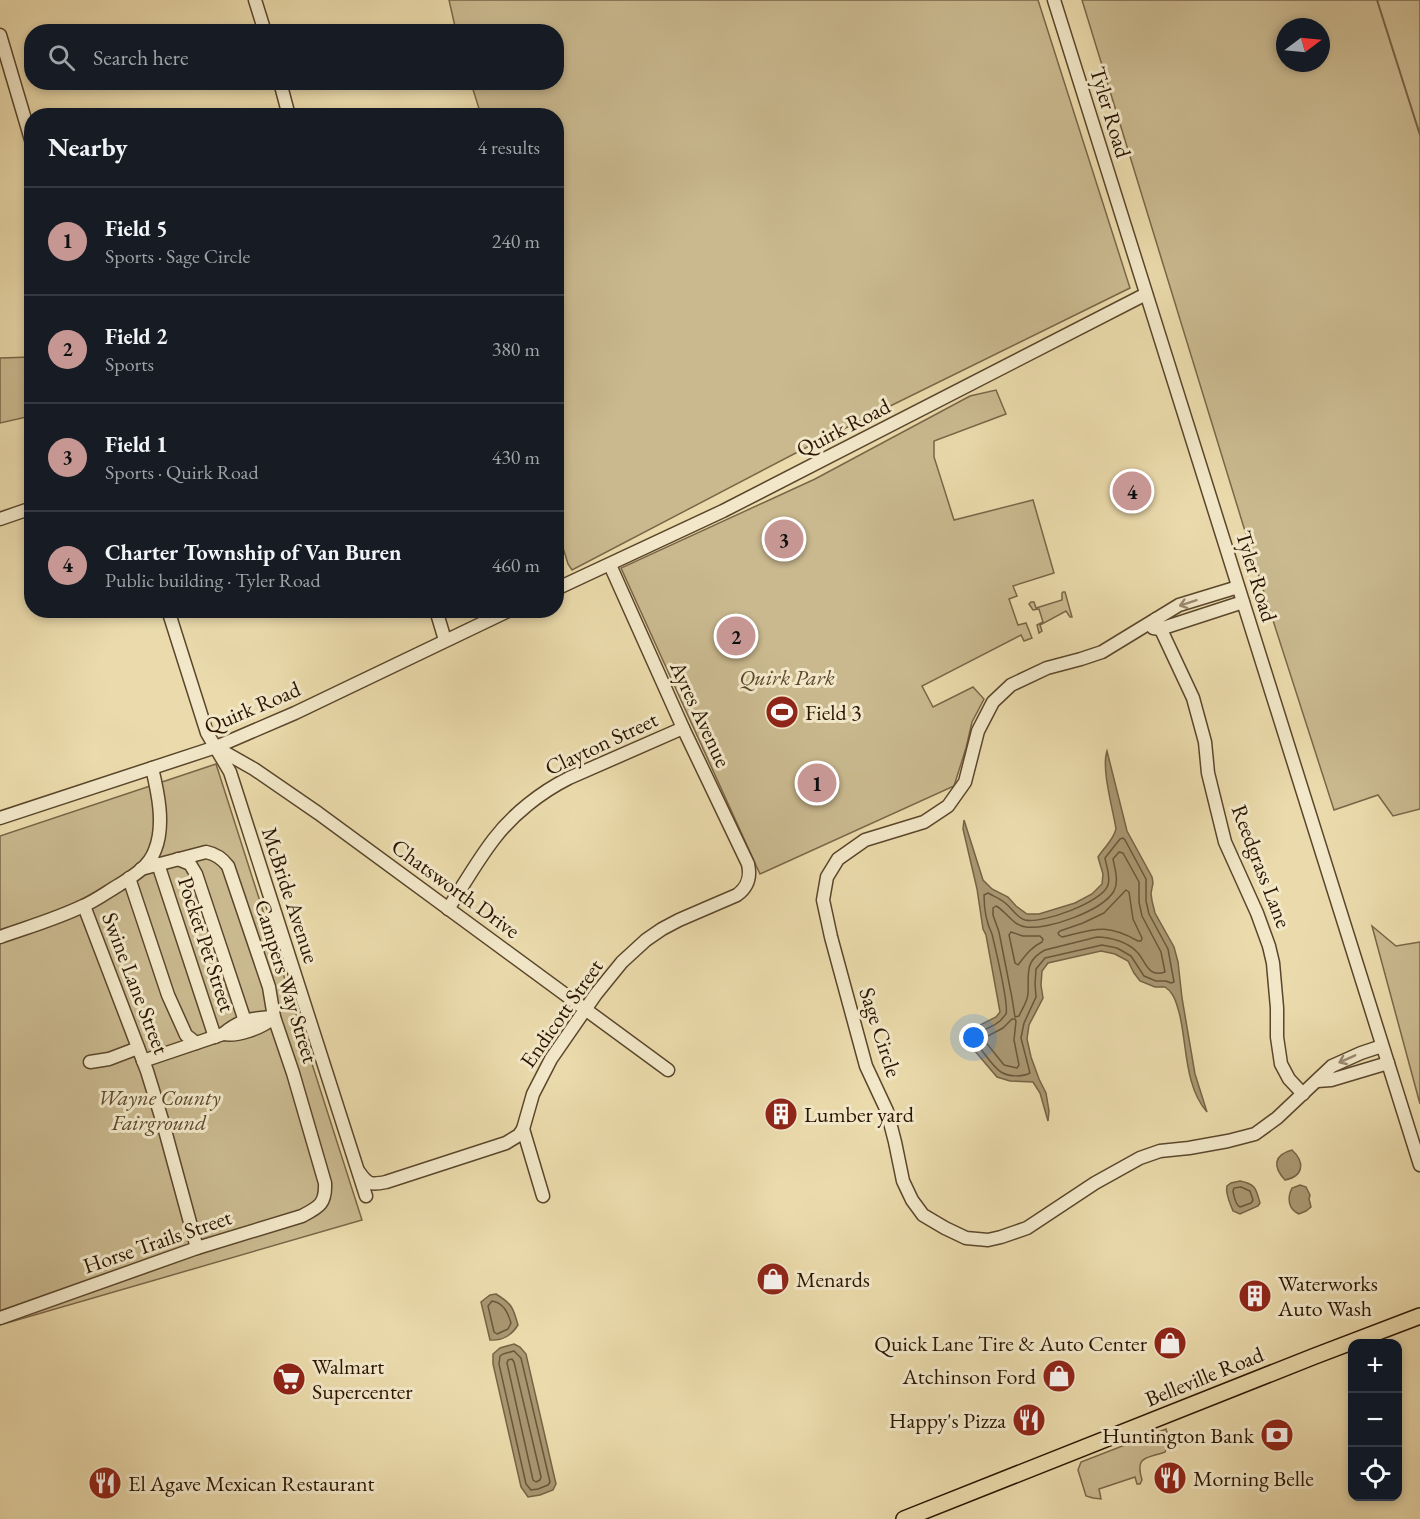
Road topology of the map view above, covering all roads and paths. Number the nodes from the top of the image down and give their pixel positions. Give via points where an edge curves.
1 (255, 0) edge
2 (1054, 0) edge
3 (262, 24) edge
4 (0, 34) edge
5 (282, 90) edge
6 (288, 108) edge
7 (24, 116) edge
8 (1146, 294) junction
9 (24, 511) edge
10 (0, 519) edge
11 (610, 565) junction
12 (564, 585) edge
13 (1238, 587) junction
14 (1243, 602) junction
15 (171, 618) edge
16 (438, 618) edge
17 (493, 618) edge
18 (1158, 624) junction
19 (445, 640) junction
20 (683, 728) junction
21 (216, 747) junction
22 (152, 768) junction
23 (0, 819) edge
24 (178, 859) junction
25 (158, 864) junction
26 (141, 869) junction
27 (129, 878) junction
28 (748, 882) joint
29 (84, 906) junction
30 (448, 909) junction
31 (0, 937) edge
32 (586, 1009) junction
33 (274, 1017) junction
34 (245, 1021) junction
35 (219, 1035) junction
36 (196, 1043) junction
37 (1382, 1046) junction
38 (138, 1048) junction
39 (143, 1061) junction
40 (90, 1062) dead end
41 (1388, 1064) junction
42 (668, 1070) dead end
43 (1317, 1081) junction
44 (1303, 1094) junction
45 (523, 1129) junction
46 (1420, 1165) edge
47 (359, 1172) junction
48 (366, 1196) dead end
49 (543, 1196) dead end
50 (324, 1200) joint
51 (196, 1248) junction
52 (1420, 1316) edge
53 (0, 1318) edge
54 (904, 1519) edge

1 - 3 street
2 - 8 street, Tyler Road
4 - 7 street
5 - 6 street
8 - 11 street, Quirk Road via 734,506
8 - 13 street, Tyler Road
9 - 10 street
11 - 12 street, Quirk Road
11 - 20 street, Ayres Avenue
13 - 14 street, Tyler Road
13 -> 18 street, Sage Circle via 1179,606
14 - 18 street, Sage Circle
14 - 37 street, Tyler Road
15 - 21 street, McBride Avenue via 207,733
16 - 19 street
17 - 19 street, Quirk Road
18 - 44 street, Reedgrass Lane via 1193,698 1225,842 1257,913 1274,963 1281,1064
18 - 44 street, Sage Circle via 1143,628 1102,652 1047,668 1011,686 993,702 978,731 965,782 948,806 924,822 865,840 838,859 827,877 823,900 866,1065 886,1111 903,1181 912,1200 923,1215 945,1228 966,1238 988,1240 1027,1228 1140,1158 1255,1134
19 - 21 street, Quirk Road
20 - 28 street, Ayres Avenue via 748,864
20 - 30 street, Clayton Street via 569,778 523,808 494,839
21 - 22 street, Quirk Road
21 - 30 street, Chatsworth Drive via 318,813
21 - 47 street, McBride Avenue via 230,772
22 - 23 street, Quirk Road
22 - 26 street via 160,830 153,856
24 - 25 street, Campers Way Street
24 - 33 street, Campers Way Street via 206,852 223,859 228,866 269,987
24 - 34 street via 190,864 196,874
25 - 26 street, Campers Way Street
25 - 35 street, Pocket Pet Street
26 - 27 street
27 - 29 street
27 - 36 street via 168,995 186,1035
28 - 32 street, Endicott Street via 737,895 679,920 646,940 622,962
29 - 31 street
29 - 38 street, Swine Lane Street
30 - 32 street, Chatsworth Drive
32 - 42 street, Chatsworth Drive
32 - 45 street, Endicott Street via 542,1074
33 - 34 street
33 - 35 street via 266,1024 232,1036
33 - 50 street, Campers Way Street via 325,1183
34 - 35 street
35 - 36 street
36 - 39 street
37 - 41 street, Tyler Road
37 -> 43 street, Sage Circle via 1332,1066
38 - 39 street, Swine Lane Street
38 - 40 street
39 - 51 street, Swine Lane Street
41 - 43 street
41 - 46 street, Tyler Road
43 - 44 street, Sage Circle
45 - 47 street via 506,1143 386,1182 372,1184 364,1181
45 - 49 street
47 - 48 street, McBride Avenue
50 - 51 street, Horse Trails Street via 302,1216
51 - 53 street, Horse Trails Street
52 - 54 main road, Belleville Road

